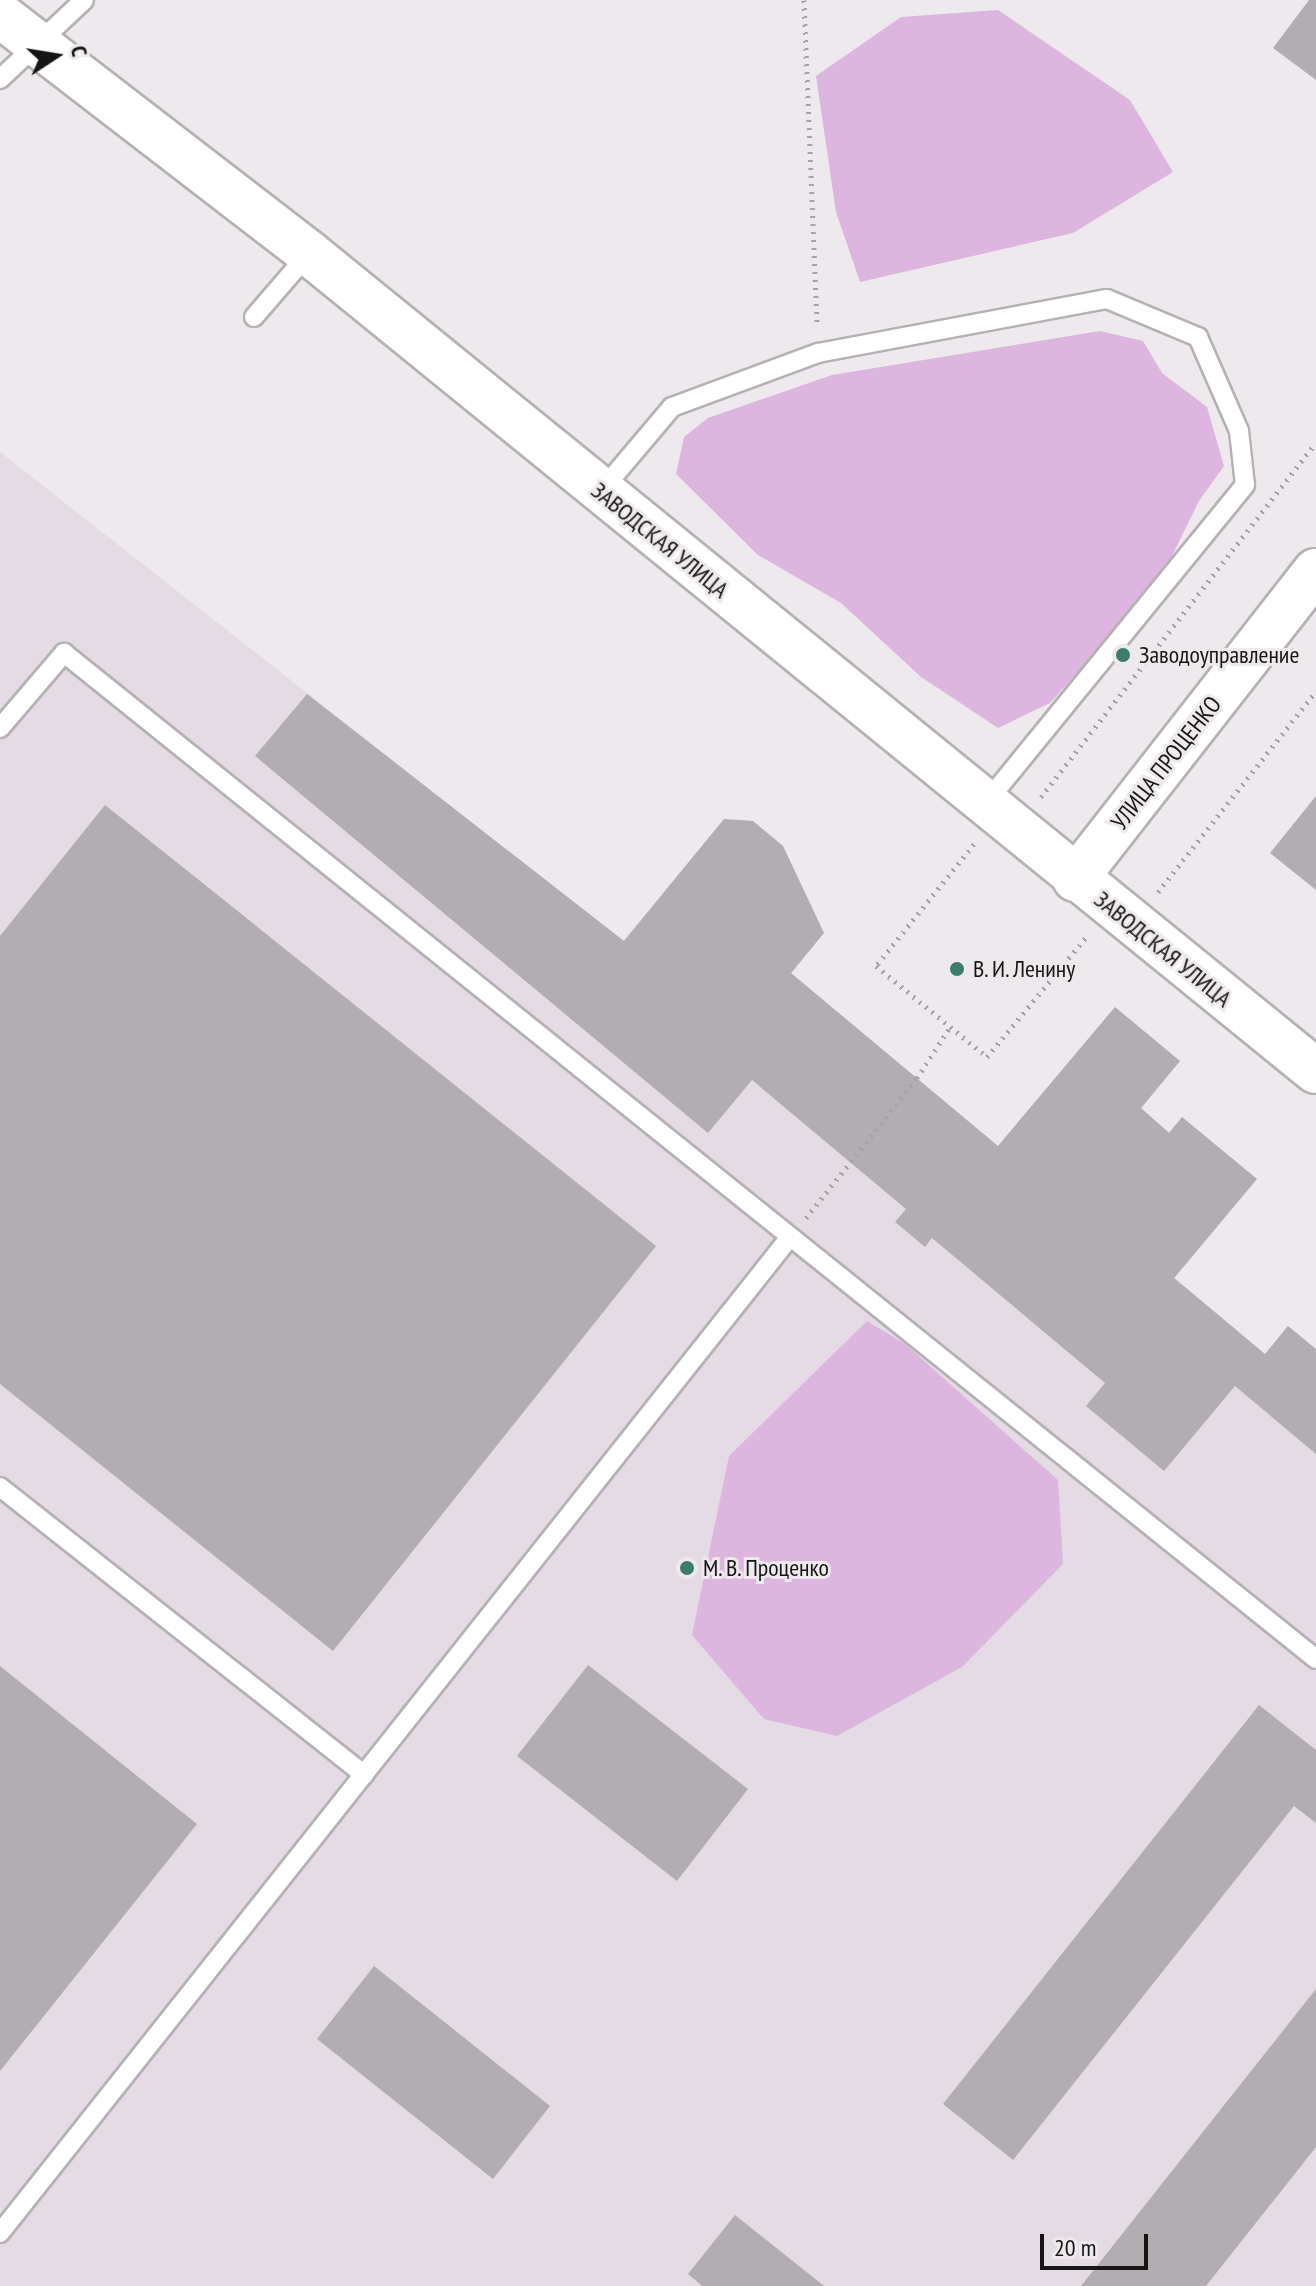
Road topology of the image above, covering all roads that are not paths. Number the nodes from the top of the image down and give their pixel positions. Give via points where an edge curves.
1 (84, 0) edge
2 (0, 15) edge
3 (40, 47) junction
4 (0, 79) edge
5 (309, 253) junction
6 (254, 317) dead end
7 (601, 491) junction
8 (1316, 571) edge
9 (0, 728) edge
10 (993, 825) junction
11 (1075, 879) junction
12 (1316, 1071) edge
13 (790, 1237) junction
14 (0, 1487) edge
15 (1316, 1659) edge
16 (364, 1774) junction
17 (0, 2233) edge

1 - 3 lane
2 - 3 main road, ЗАВОДСКАЯ УЛИЦА
3 - 4 lane
3 - 5 main road, ЗАВОДСКАЯ УЛИЦА
5 - 6 lane
5 - 7 main road, ЗАВОДСКАЯ УЛИЦА
7 - 10 main road, ЗАВОДСКАЯ УЛИЦА
7 - 10 lane via 672,407 818,353 1107,299 1198,337 1239,431 1245,485
8 - 11 main road, УЛИЦА ПРОЦЕНКО
9 - 13 lane via 64,653
10 - 11 main road, ЗАВОДСКАЯ УЛИЦА
11 - 12 main road, ЗАВОДСКАЯ УЛИЦА
13 - 15 lane
13 - 16 lane
14 - 16 lane
16 - 17 lane

